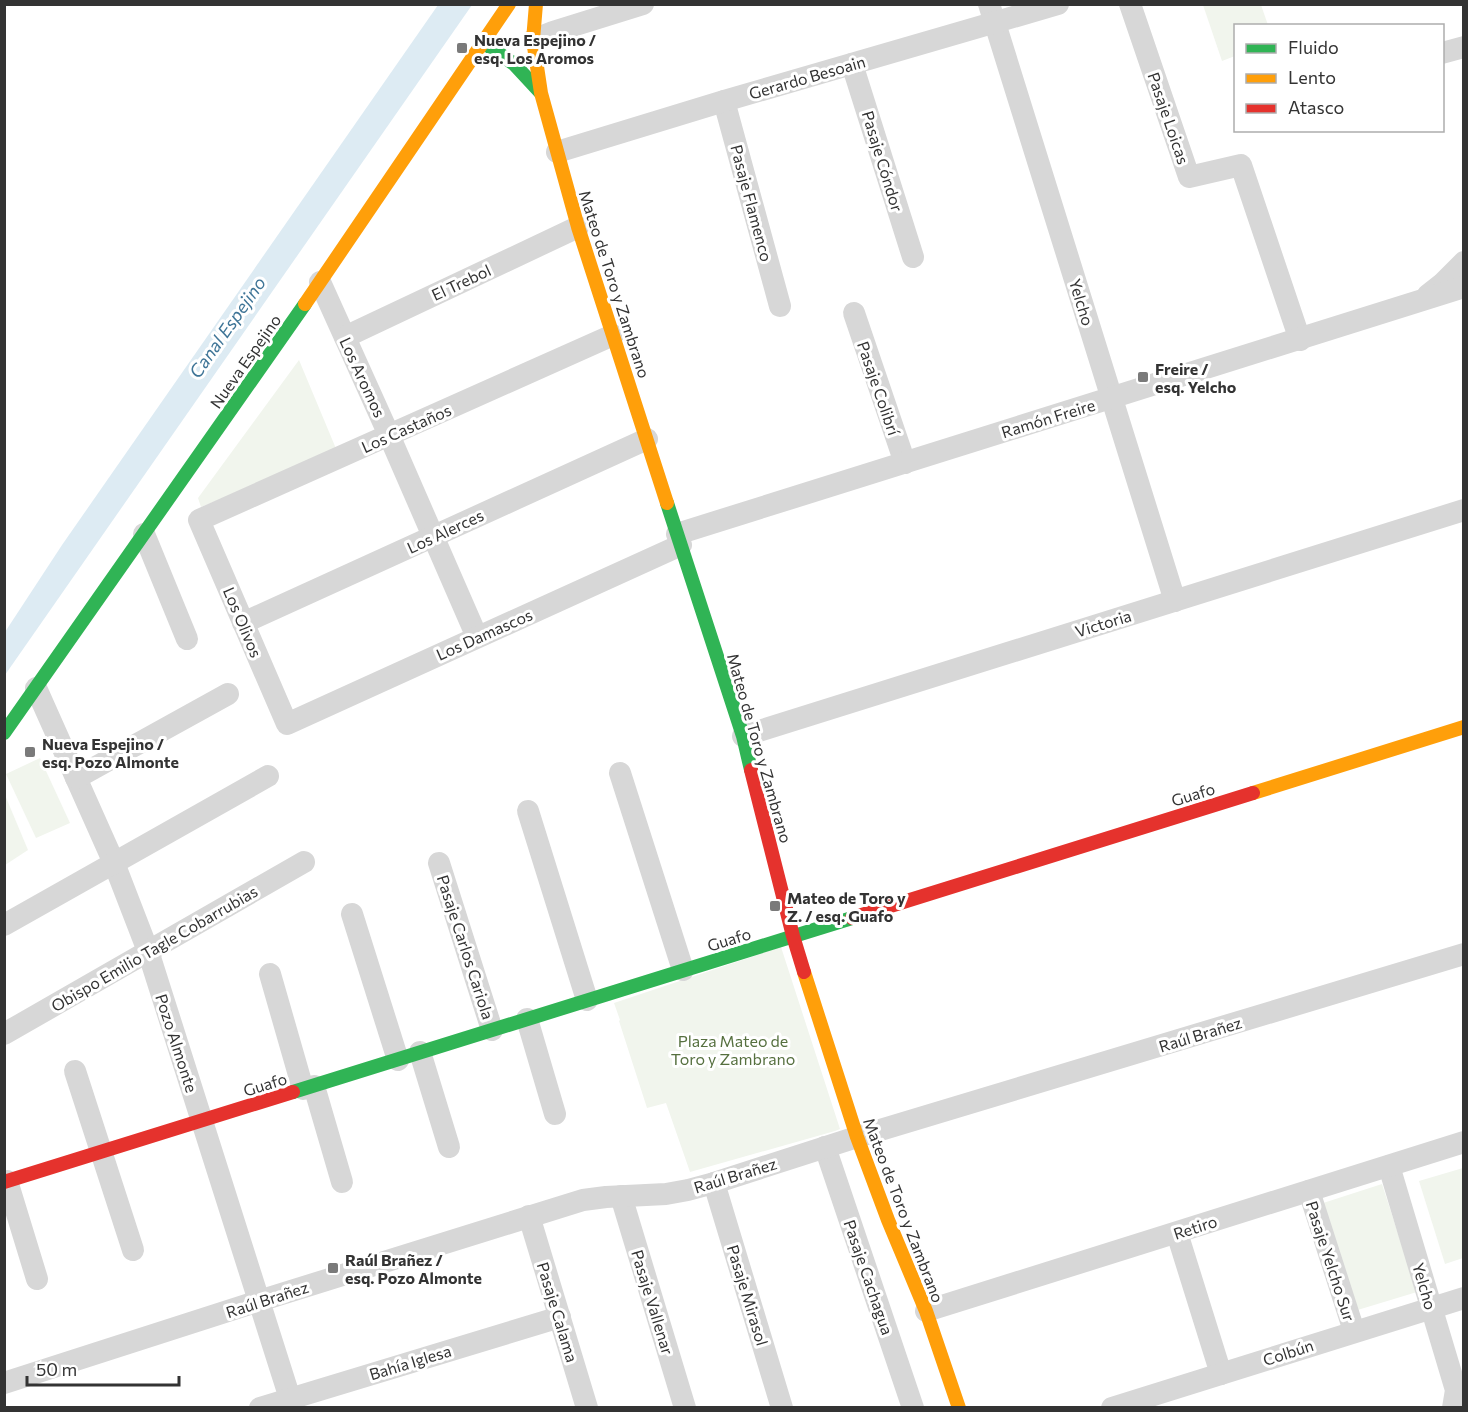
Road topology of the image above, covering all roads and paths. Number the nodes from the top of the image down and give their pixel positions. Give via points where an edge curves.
1 (509, 4) edge
2 (536, 4) edge
3 (1058, 4) edge
4 (1130, 4) edge
5 (637, 6) edge
6 (992, 14) edge
7 (527, 40) junction
8 (483, 42) junction
9 (1464, 47) edge
10 (1444, 53) edge
11 (852, 64) junction
12 (541, 93) junction
13 (724, 101) junction
14 (557, 152) junction
15 (578, 227) junction
16 (913, 257) dead end
17 (1464, 262) edge
18 (320, 282) junction
19 (1464, 287) edge
20 (1419, 301) junction
21 (780, 306) dead end
22 (854, 313) dead end
23 (613, 335) junction
24 (345, 337) junction
25 (1300, 340) junction
26 (1113, 398) junction
27 (390, 435) junction
28 (647, 439) junction
29 (905, 463) junction
30 (1464, 510) edge
31 (199, 520) joint
32 (144, 534) junction
33 (433, 537) junction
34 (679, 539) junction
35 (1175, 601) junction
36 (243, 623) junction
37 (477, 637) junction
38 (187, 639) dead end
39 (36, 688) junction
40 (228, 694) dead end
41 (287, 724) joint
42 (1464, 727) edge
43 (4, 733) edge
44 (743, 736) junction
45 (620, 773) dead end
46 (268, 776) dead end
47 (76, 778) junction
48 (528, 811) dead end
49 (304, 862) dead end
50 (114, 863) junction
51 (439, 863) dead end
52 (352, 914) dead end
53 (4, 926) edge
54 (794, 936) junction
55 (148, 951) junction
56 (1464, 954) edge
57 (683, 970) junction
58 (270, 974) dead end
59 (587, 1000) junction
60 (527, 1019) junction
61 (492, 1030) junction
62 (4, 1034) edge
63 (420, 1053) junction
64 (398, 1060) junction
65 (75, 1071) dead end
66 (308, 1088) junction
67 (555, 1114) dead end
68 (202, 1120) junction
69 (857, 1137) junction
70 (1464, 1142) edge
71 (450, 1147) dead end
72 (825, 1147) junction
73 (102, 1152) junction
74 (1389, 1166) junction
75 (6, 1182) edge
76 (342, 1182) dead end
77 (714, 1183) junction
78 (1309, 1191) junction
79 (621, 1196) junction
80 (529, 1216) junction
81 (1177, 1233) junction
82 (133, 1250) dead end
83 (37, 1279) dead end
84 (1464, 1298) edge
85 (259, 1301) junction
86 (1431, 1308) junction
87 (926, 1311) junction
88 (560, 1317) junction
89 (1354, 1331) junction
90 (1221, 1374) junction
91 (4, 1383) edge
92 (292, 1403) edge
93 (260, 1407) edge
94 (586, 1407) edge
95 (685, 1407) edge
96 (782, 1407) edge
97 (913, 1407) edge
98 (958, 1407) edge
99 (1112, 1407) edge
100 (1453, 1407) edge

1 - 8 street, Nueva Espejino via 498,30
2 - 7 street, Mateo de Toro y Zambrano
3 - 6 street, Gerardo Besoain
4 - 25 street, Pasaje Loicas via 1189,177 1241,165
5 - 7 street
6 - 11 street, Gerardo Besoain
6 - 26 street, Yelcho
7 - 12 street, Mateo de Toro y Zambrano
8 - 12 street, Mateo de Toro y Zambrano via 515,63
8 - 18 street, Nueva Espejino
9 - 10 street
11 - 13 street, Gerardo Besoain
11 - 16 street, Pasaje Cóndor
12 - 14 street, Mateo de Toro y Zambrano
13 - 14 street, Gerardo Besoain
13 - 21 street, Pasaje Flamenco
14 - 15 street, Mateo de Toro y Zambrano
15 - 23 street, Mateo de Toro y Zambrano
15 - 24 street, El Trebol
17 - 20 street, Ramón Freire
18 - 24 street, Los Aromos
18 - 32 street, Nueva Espejino
19 - 20 street, Ramón Freire
20 - 25 street, Ramón Freire
22 - 29 street, Pasaje Colibrí
23 - 27 street, Los Castaños
23 - 28 street, Mateo de Toro y Zambrano
24 - 27 street, Los Aromos
25 - 26 street, Ramón Freire
26 - 29 street, Ramón Freire
26 - 35 street, Yelcho
27 - 31 street, Los Castaños
27 - 33 street, Los Aromos
28 - 33 street, Los Alerces
28 - 34 street, Mateo de Toro y Zambrano
29 - 34 street, Ramón Freire
30 - 35 street, Victoria
31 - 36 street, Los Olivos
32 - 38 street
32 - 39 street, Nueva Espejino
33 - 36 street, Los Alerces
33 - 37 street, Los Aromos
34 - 37 street, Los Damascos
34 - 44 street, Mateo de Toro y Zambrano
35 - 44 street, Victoria
36 - 41 street, Los Olivos
37 - 41 street, Los Damascos
39 - 43 street, Nueva Espejino
39 - 47 street, Pozo Almonte
40 - 47 street
42 - 54 street, Guafo
44 - 54 street, Mateo de Toro y Zambrano
45 - 57 street
46 - 50 street
47 - 50 street, Pozo Almonte
48 - 59 street
49 - 55 street, Obispo Emilio Tagle Cobarrubias
50 - 53 street
50 - 55 street, Pozo Almonte
51 - 61 street, Pasaje Carlos Cariola
52 - 64 street
54 - 57 street, Guafo
54 - 69 street, Mateo de Toro y Zambrano
55 - 62 street, Obispo Emilio Tagle Cobarrubias
55 - 68 street, Pozo Almonte
56 - 69 street, Raúl Brañez
57 - 59 street, Guafo
58 - 66 street
59 - 60 street, Guafo
60 - 61 street, Guafo
60 - 67 street
61 - 63 street, Guafo
63 - 64 street, Guafo
63 - 71 street
64 - 66 street, Guafo
65 - 73 street
66 - 68 street, Guafo
66 - 76 street
68 - 73 street, Guafo
68 - 85 street, Pozo Almonte
69 - 72 street, Raúl Brañez
69 - 87 street, Mateo de Toro y Zambrano
70 - 74 street, Retiro
72 - 77 street, Raúl Brañez
72 - 97 street, Pasaje Cachagua
73 - 75 street, Guafo
73 - 82 street
74 - 78 street, Retiro
74 - 86 street, Yelcho
75 - 83 street
77 - 79 street, Raúl Brañez via 666,1194
77 - 96 street, Pasaje Mirasol
78 - 81 street, Retiro
78 - 89 street, Pasaje Yelcho Sur
79 - 80 street, Raúl Brañez via 583,1200
79 - 95 street, Pasaje Vallenar
80 - 85 street, Raúl Brañez
80 - 88 street, Pasaje Calama
81 - 87 street, Retiro
81 - 90 street
84 - 86 street, Colbún
85 - 91 street, Raúl Brañez
85 - 92 street, Pozo Almonte
86 - 89 street, Colbún
86 - 100 street, Yelcho via 1456,1390
87 - 98 street, Mateo de Toro y Zambrano
88 - 92 street, Bahía Iglesa
88 - 94 street, Pasaje Calama
89 - 90 street, Colbún
90 - 99 street, Colbún
92 - 93 street, Bahía Iglesa

